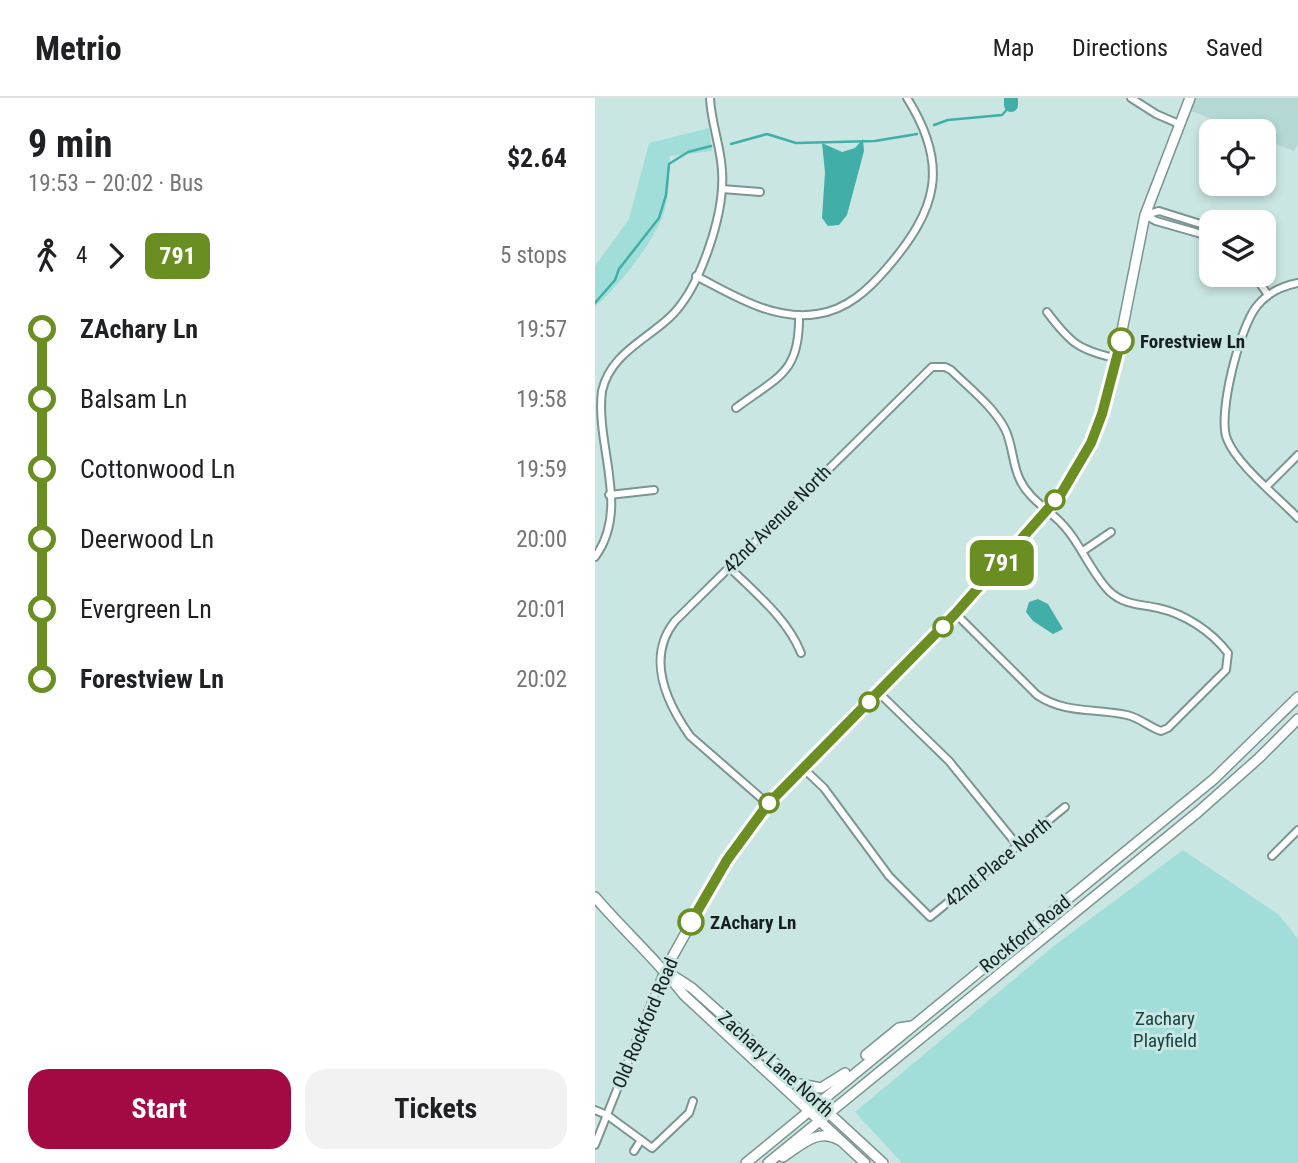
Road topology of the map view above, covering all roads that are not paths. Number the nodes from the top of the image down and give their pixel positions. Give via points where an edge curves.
1 (710, 98) edge
2 (907, 98) edge
3 (1131, 98) edge
4 (1190, 98) edge
5 (1179, 124) junction
6 (722, 189) junction
7 (760, 192) dead end
8 (1145, 215) junction
9 (1199, 224) edge
10 (696, 276) junction
11 (1298, 283) edge
12 (1262, 287) edge
13 (1268, 295) junction
14 (1047, 312) dead end
15 (799, 314) junction
16 (1118, 359) junction
17 (736, 408) dead end
18 (1298, 455) edge
19 (1266, 486) junction
20 (654, 490) dead end
21 (609, 495) junction
22 (1047, 511) junction
23 (1298, 518) edge
24 (1111, 531) dead end
25 (1083, 551) junction
26 (595, 557) edge
27 (729, 567) junction
28 (955, 614) junction
29 (801, 653) dead end
30 (879, 693) junction
31 (1298, 697) edge
32 (1298, 719) edge
33 (803, 768) junction
34 (768, 804) junction
35 (1065, 807) dead end
36 (1298, 830) edge
37 (1019, 846) junction
38 (1272, 856) dead end
39 (595, 897) edge
40 (665, 970) junction
41 (729, 1021) junction
42 (914, 1025) junction
43 (721, 1030) junction
44 (797, 1083) junction
45 (693, 1101) dead end
46 (819, 1102) junction
47 (595, 1110) edge
48 (809, 1110) junction
49 (830, 1112) junction
50 (607, 1115) junction
51 (820, 1121) junction
52 (641, 1140) junction
53 (595, 1145) edge
54 (847, 1145) junction
55 (634, 1150) dead end
56 (746, 1163) edge
57 (770, 1163) edge
58 (865, 1163) edge
59 (883, 1163) edge

1 - 6 street
2 - 15 street via 931,149 933,183 923,220 862,293 833,310
3 - 5 street
4 - 5 street, Old Rockford Road
5 - 8 street, Old Rockford Road
6 - 7 street
6 - 10 street via 716,228
8 - 9 street via 1159,211
8 - 16 street, Old Rockford Road
10 - 15 street via 768,310
10 - 21 street via 679,307 630,348 608,374 600,409
11 - 13 street
12 - 13 street
13 - 19 street via 1245,324 1224,425 1234,453
14 - 16 street via 1078,346
15 - 17 street via 799,345 788,368
16 - 22 street, Old Rockford Road via 1091,443
18 - 19 street
19 - 23 street
20 - 21 street
21 - 26 street via 609,530
22 - 25 street
22 - 27 street, 42nd Avenue North via 1020,481 996,417 951,370 939,366 926,372
22 - 28 street, Old Rockford Road
24 - 25 street
25 - 28 street via 1119,600 1179,615 1214,637 1229,653 1226,670 1168,728 1161,731 1129,715 1069,709 1046,701
27 - 29 street via 783,621
27 - 34 street, 42nd Avenue North via 667,630 659,665 690,736
28 - 30 street, Old Rockford Road
30 - 33 street, Old Rockford Road
30 - 37 street via 949,761
31 - 42 street, Rockford Road via 1215,779
32 - 49 street, Rockford Road via 1198,812
33 - 34 street, Old Rockford Road
33 - 37 street, 42nd Place North via 824,788 889,876 930,917
34 - 40 street, Old Rockford Road via 721,870
35 - 37 street, 42nd Place North
36 - 38 street
39 - 40 street, Zachary Lane North
40 - 41 street, Zachary Lane North
40 - 43 street, Zachary Lane North
40 - 50 street, Old Rockford Road
41 - 43 street
41 - 44 street, Zachary Lane North
42 - 44 street via 899,1028 830,1084 813,1088
42 - 46 street, Rockford Road
43 - 48 street, Zachary Lane North
44 - 46 street, Zachary Lane North
45 - 52 street via 689,1113 652,1148
46 - 48 street, Rockford Road
46 - 49 street, Zachary Lane North
47 - 50 street
48 - 51 street, Zachary Lane North
48 - 56 street, Rockford Road
49 - 51 street, Rockford Road
49 - 59 street, Zachary Lane North
50 - 52 street
50 - 53 street, Old Rockford Road
51 - 54 street, Zachary Lane North
51 - 57 street, Rockford Road
52 - 55 street
54 - 57 street via 822,1135
54 - 58 street, Zachary Lane North

